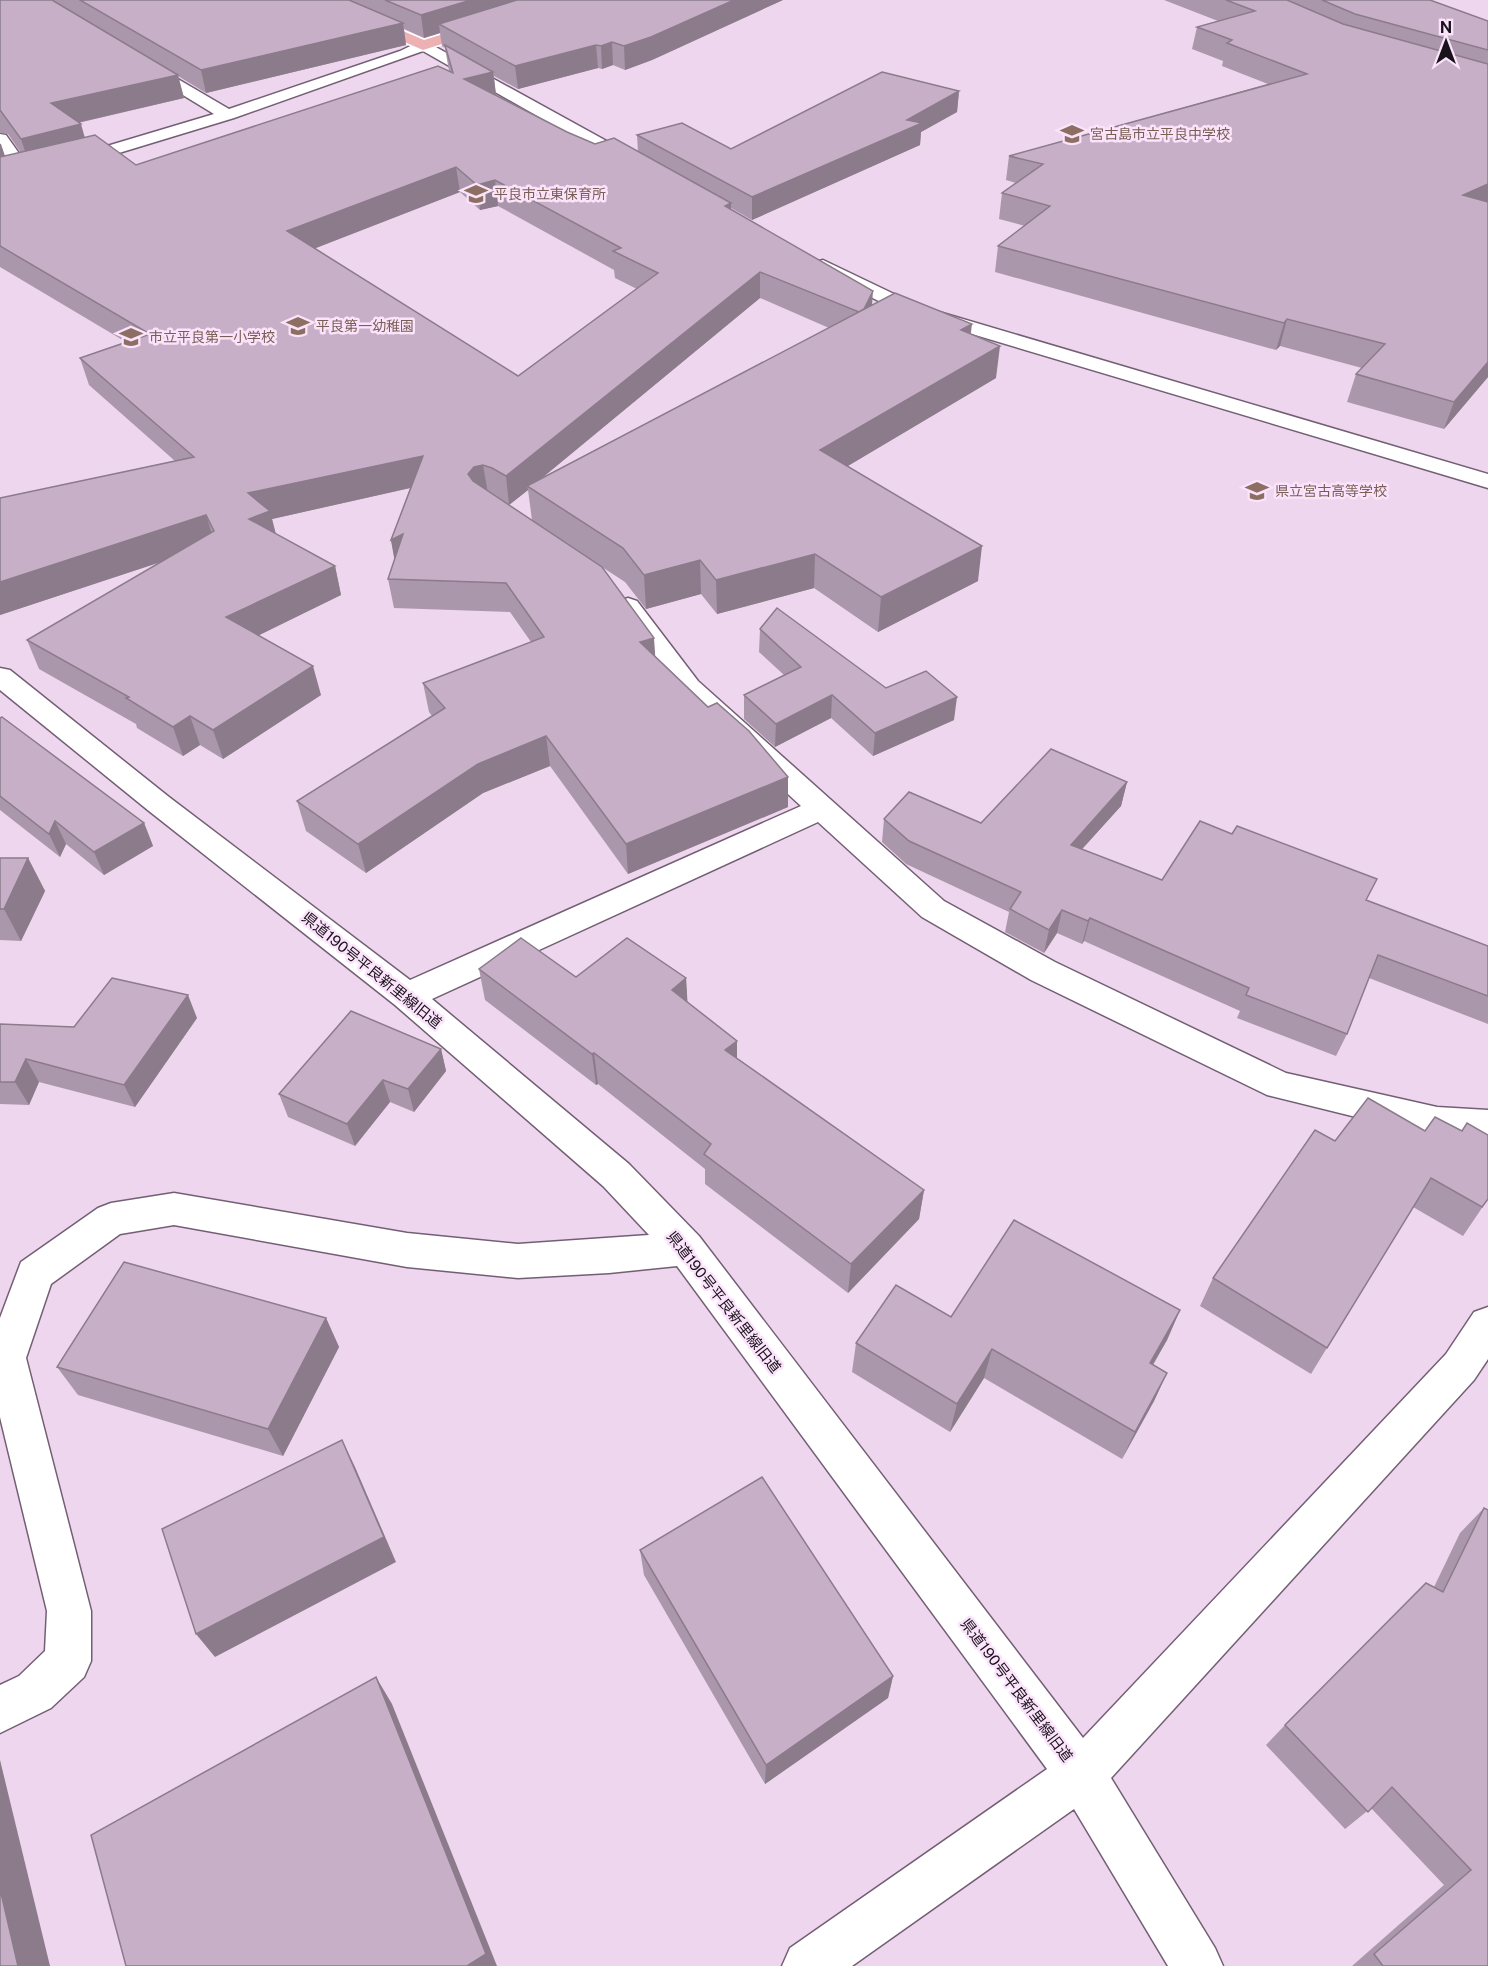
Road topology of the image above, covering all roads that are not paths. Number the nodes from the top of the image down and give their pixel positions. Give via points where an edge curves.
1 (319, 0) edge
2 (567, 0) edge
3 (423, 45) junction
4 (132, 58) edge
5 (228, 115) junction
6 (0, 139) edge
7 (24, 173) junction
8 (651, 173) edge
9 (0, 178) edge
10 (806, 258) edge
11 (1488, 482) edge
12 (615, 589) edge
13 (0, 676) edge
14 (820, 808) junction
15 (407, 996) junction
16 (1488, 1125) edge
17 (686, 1248) junction
18 (1488, 1325) edge
19 (0, 1710) edge
20 (1081, 1775) junction
21 (808, 1966) edge
22 (1197, 1966) edge

1 - 3 main road
2 - 3 main road
3 - 5 street
3 - 8 street
4 - 5 street
5 - 7 street via 108,153
6 - 7 street
7 - 9 street
10 - 11 street via 912,310
12 - 14 street via 688,687
13 - 15 street, 県道190号平良新里線旧道
14 - 15 street
14 - 16 street via 933,909 1043,971 1279,1085 1437,1122
15 - 17 street, 県道190号平良新里線旧道 via 616,1175
17 - 19 street via 518,1261 407,1250 174,1209 111,1219 35,1274 6,1358 69,1611 69,1641 68,1661 34,1692
17 - 20 street, 県道190号平良新里線旧道
18 - 20 street via 1460,1367
20 - 21 street
20 - 22 street, 県道190号平良新里線旧道

